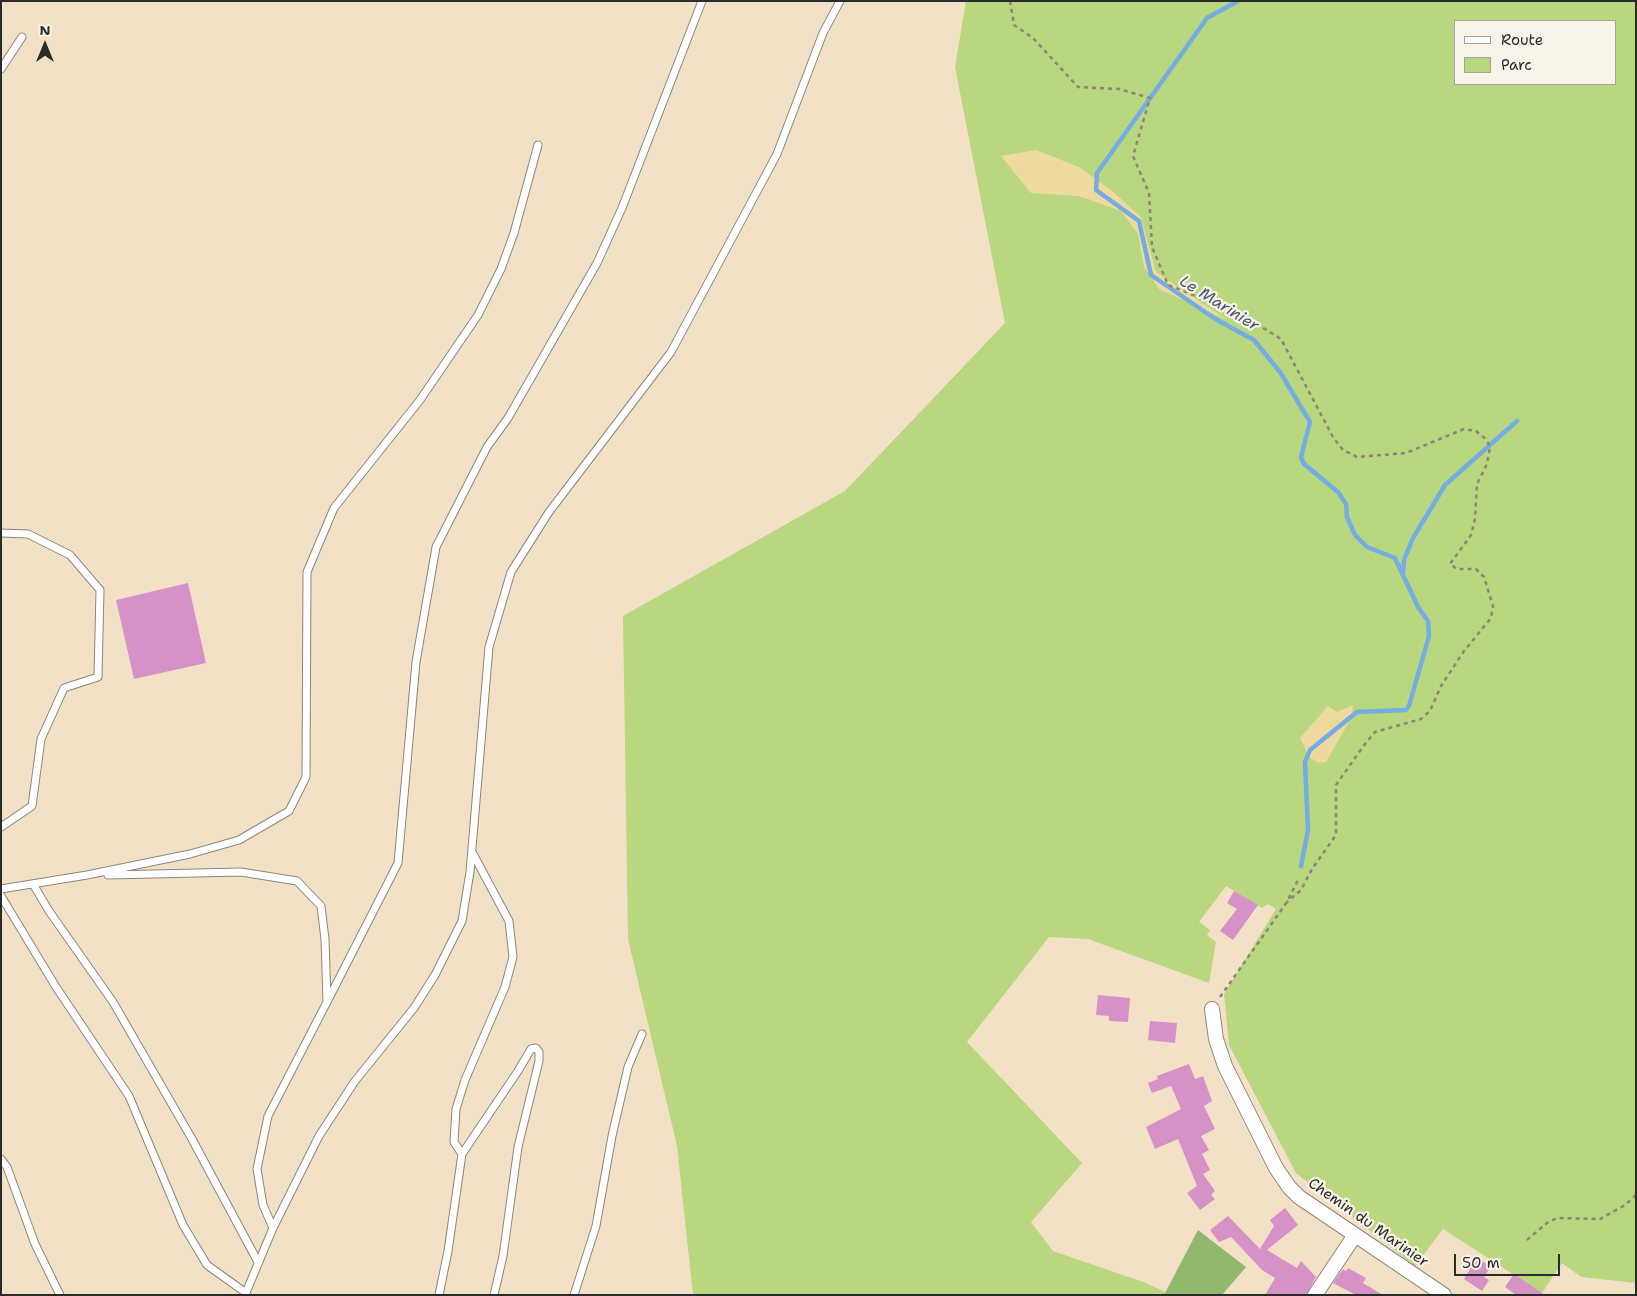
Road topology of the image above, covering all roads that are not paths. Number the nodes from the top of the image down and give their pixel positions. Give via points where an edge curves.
1 (702, 1) edge
2 (840, 1) edge
3 (22, 37) dead end
4 (1, 69) edge
5 (538, 144) dead end
6 (1, 533) edge
7 (1, 827) edge
8 (472, 851) junction
9 (87, 875) junction
10 (33, 884) junction
11 (1, 889) edge
12 (1, 896) edge
13 (327, 1002) junction
14 (1212, 1008) road end
15 (642, 1034) dead end
16 (462, 1154) junction
17 (1, 1159) edge
18 (272, 1228) junction
19 (1355, 1235) junction
20 (258, 1262) junction
21 (245, 1294) edge
22 (60, 1295) edge
23 (439, 1295) edge
24 (494, 1295) edge
25 (574, 1295) edge
26 (1315, 1295) edge
27 (1444, 1295) edge

1 - 13 lane via 622,208 597,263 508,418 487,447 436,547 416,662 398,863
2 - 8 lane via 823,33 777,154 670,352 549,512 511,572 489,647
3 - 4 lane
5 - 9 lane via 502,269 478,315 420,400 334,508 306,572 306,778 289,811 239,840 190,854
6 - 7 lane via 28,534 70,555 100,590 98,677 64,688 41,739 32,806
8 - 16 lane via 509,921 513,957 505,987 456,1109 454,1142
8 - 18 lane via 462,921 435,975 414,1008 354,1081 320,1136
9 - 10 lane
9 - 13 lane via 241,872 297,881 321,906
10 - 11 lane
10 - 20 lane via 113,1002
12 - 21 lane via 128,1096 183,1225 207,1265
13 - 18 lane via 268,1116 258,1170 262,1205
14 - 19 street, Chemin du Marinier via 1216,1039 1225,1066 1276,1168 1299,1197
15 - 25 lane via 628,1067 596,1226
16 - 23 lane
16 - 24 lane via 531,1048 536,1048 539,1061 518,1147 503,1256
17 - 22 lane via 7,1167 35,1244
18 - 20 lane
19 - 26 street
19 - 27 street, Chemin du Marinier
20 - 21 lane

